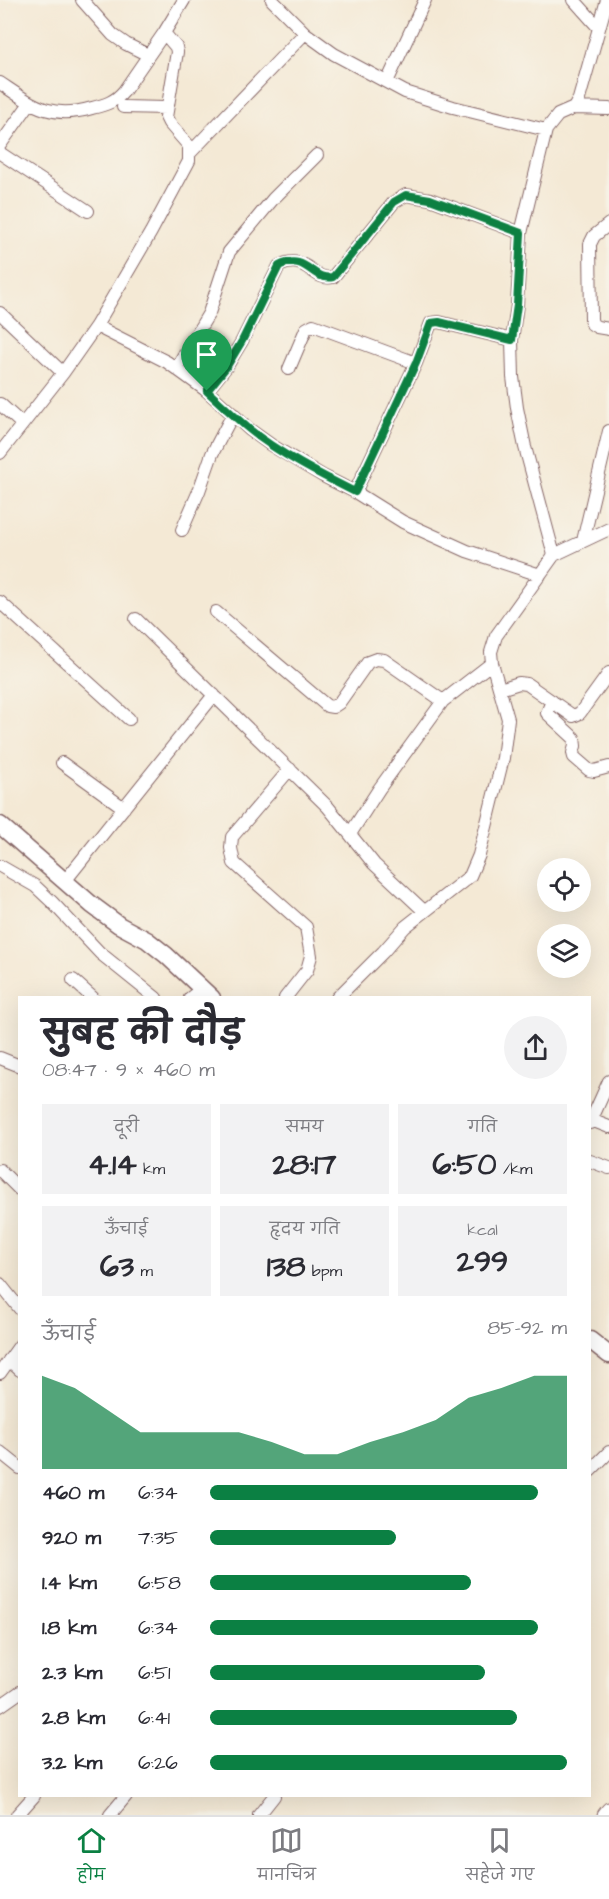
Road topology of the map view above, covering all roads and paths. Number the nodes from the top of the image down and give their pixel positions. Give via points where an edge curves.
1 (82, 0) edge
2 (184, 0) edge
3 (272, 0) edge
4 (574, 0) edge
5 (607, 0) edge
6 (421, 2) edge
7 (599, 28) junction
8 (164, 33) junction
9 (305, 33) junction
10 (148, 55) junction
11 (387, 82) junction
12 (0, 83) edge
13 (30, 103) junction
14 (123, 107) dead end
15 (166, 108) junction
16 (574, 108) junction
17 (609, 110) edge
18 (546, 130) junction
19 (0, 145) edge
20 (0, 153) edge
21 (190, 153) junction
22 (317, 155) dead end
23 (88, 211) dead end
24 (609, 224) edge
25 (521, 233) junction
26 (0, 313) edge
27 (96, 326) junction
28 (609, 328) edge
29 (512, 340) junction
30 (416, 363) junction
31 (176, 368) junction
32 (288, 369) dead end
33 (63, 373) junction
34 (207, 391) junction
35 (0, 404) edge
36 (233, 414) junction
37 (22, 424) junction
38 (609, 431) edge
39 (0, 453) edge
40 (355, 492) junction
41 (609, 529) edge
42 (182, 530) dead end
43 (583, 541) junction
44 (554, 555) junction
45 (540, 575) junction
46 (0, 602) edge
47 (216, 612) dead end
48 (136, 619) dead end
49 (492, 663) junction
50 (609, 673) edge
51 (500, 689) junction
52 (214, 695) junction
53 (443, 701) junction
54 (552, 701) junction
55 (129, 719) dead end
56 (62, 764) dead end
57 (609, 767) edge
58 (290, 770) junction
59 (124, 808) junction
60 (0, 825) edge
61 (350, 834) junction
62 (0, 866) edge
63 (65, 881) junction
64 (424, 911) junction
65 (72, 980) dead end
66 (202, 994) edge
67 (91, 996) edge
68 (154, 996) edge
69 (287, 996) edge
70 (339, 996) edge
71 (0, 1058) edge
72 (18, 1065) edge
73 (609, 1081) edge
74 (591, 1119) edge
75 (591, 1121) edge
76 (609, 1127) edge
77 (591, 1161) edge
78 (609, 1168) edge
79 (0, 1170) edge
80 (18, 1188) edge
81 (0, 1284) edge
82 (18, 1306) edge
83 (591, 1341) edge
84 (18, 1348) edge
85 (609, 1355) edge
86 (9, 1360) junction
87 (18, 1368) edge
88 (0, 1373) edge
89 (0, 1452) edge
90 (609, 1452) edge
91 (18, 1466) edge
92 (591, 1471) edge
93 (18, 1693) edge
94 (0, 1706) edge
95 (33, 1797) edge
96 (125, 1797) edge
97 (273, 1797) edge
98 (609, 1810) edge
99 (17, 1815) edge
100 (110, 1815) edge
101 (259, 1815) edge
102 (605, 1815) edge

1 - 10 street via 113,35
2 - 8 street
3 - 9 street
4 - 7 street
5 - 7 street
6 - 11 street
7 - 16 street
8 - 10 street
8 - 15 street via 177,51
9 - 11 street via 334,54
9 - 21 street
10 - 13 street via 118,98 109,104 69,114
11 - 18 street via 453,107
12 - 13 street
13 - 19 street
14 - 15 street
15 - 21 street via 169,123 189,146
16 - 17 street
16 - 18 street via 558,115
18 - 25 street
20 - 23 street
21 - 27 street via 151,232
22 - 31 street via 229,252 208,313
24 - 28 street via 590,244 592,324
25 - 29 street
25 - 34 street via 430,199 406,195 394,202 333,277 324,278 298,262 279,266 242,341
26 - 33 street
27 - 31 street
27 - 33 street
29 - 30 street via 434,322
29 - 44 street via 519,418
30 - 32 street via 313,326 306,329
30 - 40 street
31 - 34 street
33 - 37 street
34 - 36 street
35 - 37 street
36 - 40 street via 271,445
36 - 42 street via 212,454
37 - 39 street
38 - 43 street
40 - 45 street via 403,522 467,552
41 - 43 street
43 - 44 street
44 - 45 street
45 - 49 street via 496,636
46 - 55 street
47 - 53 street via 327,706 333,708 339,703 368,662 376,659 384,660
48 - 52 street
49 - 51 street
49 - 53 street
50 - 54 street via 577,715 569,714
51 - 54 street via 527,684
51 - 64 street via 508,719 503,758 479,855 470,876
52 - 58 street
52 - 59 street
53 - 61 street
54 - 57 street via 547,713 574,738 574,757 589,770
56 - 59 street
58 - 61 street
58 - 69 street via 232,837 231,848 234,862 306,927 311,956 307,970
59 - 63 street
60 - 63 main road
61 - 64 street via 374,864
62 - 68 street via 35,886 100,953
63 - 66 main road via 101,912 166,954
64 - 70 street
65 - 67 street
71 - 72 street
73 - 74 street
75 - 76 street
77 - 78 street
79 - 80 street
81 - 82 street
83 - 85 main road
84 - 86 street
86 - 87 street
86 - 88 street
89 - 91 street
90 - 92 street
93 - 94 street
95 - 99 street
96 - 100 street
97 - 101 street
98 - 102 street

